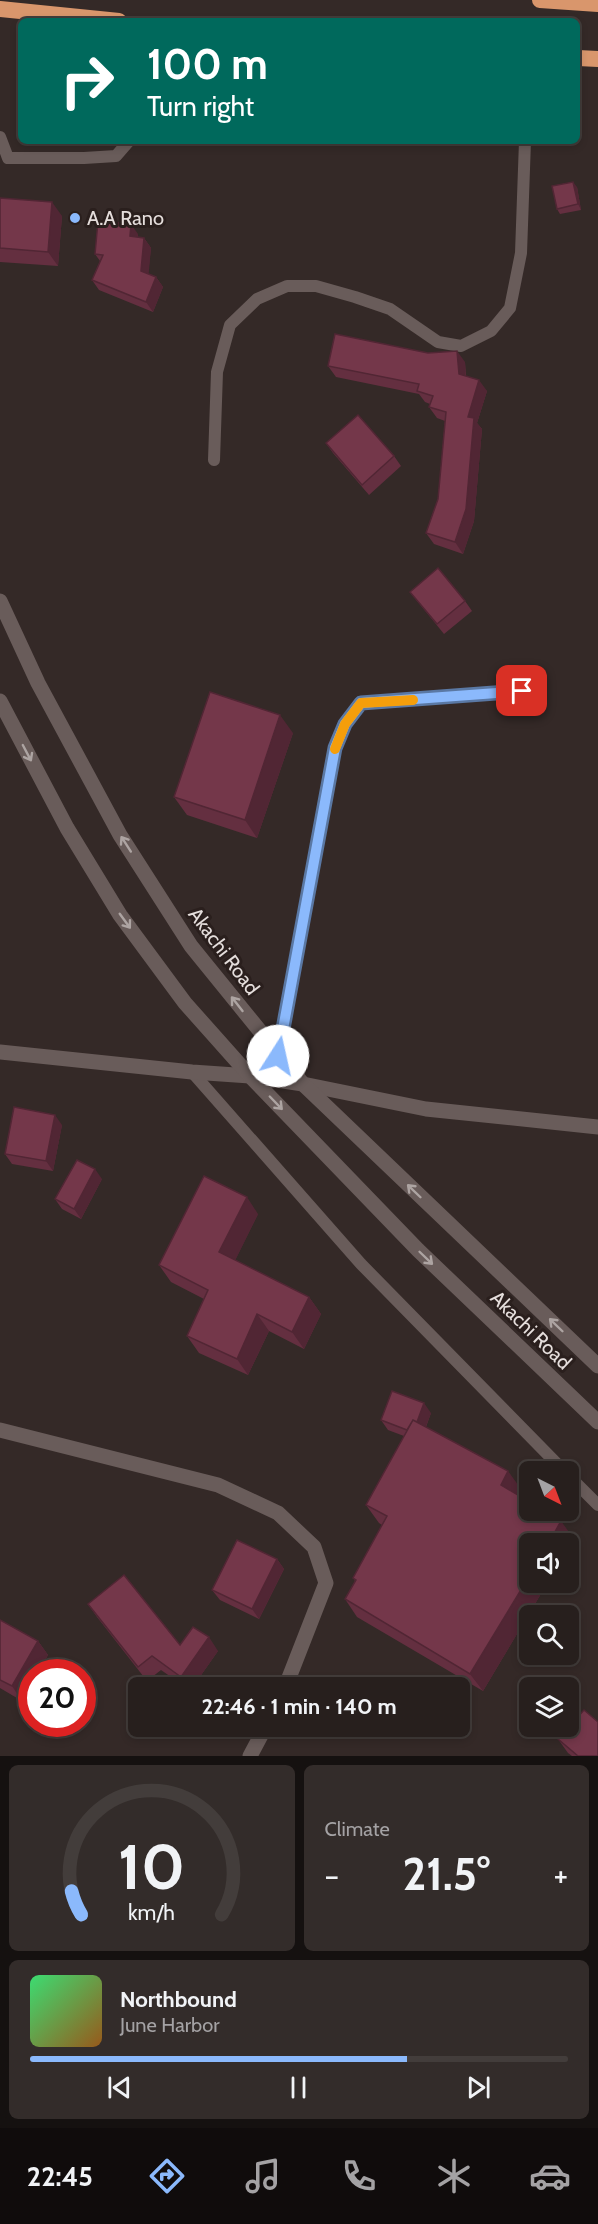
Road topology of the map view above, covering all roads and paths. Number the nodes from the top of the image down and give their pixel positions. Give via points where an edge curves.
1 (540, 0) edge
2 (598, 4) edge
3 (0, 9) edge
4 (89, 18) edge
5 (580, 58) edge
6 (598, 59) edge
7 (0, 137) edge
8 (126, 144) edge
9 (525, 144) edge
10 (4, 157) edge
11 (214, 460) dead end
12 (0, 601) edge
13 (522, 691) dead end
14 (0, 701) edge
15 (0, 1052) edge
16 (278, 1056) junction
17 (192, 1072) junction
18 (250, 1076) junction
19 (303, 1084) junction
20 (598, 1127) edge
21 (598, 1366) edge
22 (598, 1422) edge
23 (0, 1430) edge
24 (554, 1461) edge
25 (579, 1486) edge
26 (598, 1505) edge
27 (289, 1677) edge
28 (260, 1737) edge
29 (250, 1756) edge

1 - 2 highway
3 - 4 highway
5 - 6 highway
7 - 10 lane
8 - 10 lane via 116,156
9 - 11 lane via 519,268 510,308 491,331 461,346 438,342 390,309 316,286 287,286 257,299 230,325 219,363
16 -> 12 main road, Akachi Road via 191,946 120,835 38,683
13 - 16 lane via 361,703 345,724 335,748
14 -> 18 main road, Akachi Road via 67,828 120,915 185,1003
15 - 17 main road
16 - 19 main road, Akachi Road
17 - 18 main road
17 - 24 lane via 361,1264
18 - 19 main road
18 -> 22 main road, Akachi Road via 418,1250
19 - 20 main road via 426,1109
21 -> 19 main road, Akachi Road
23 - 27 main road via 218,1485 278,1513 314,1547 326,1583
25 - 26 lane
28 - 29 main road

